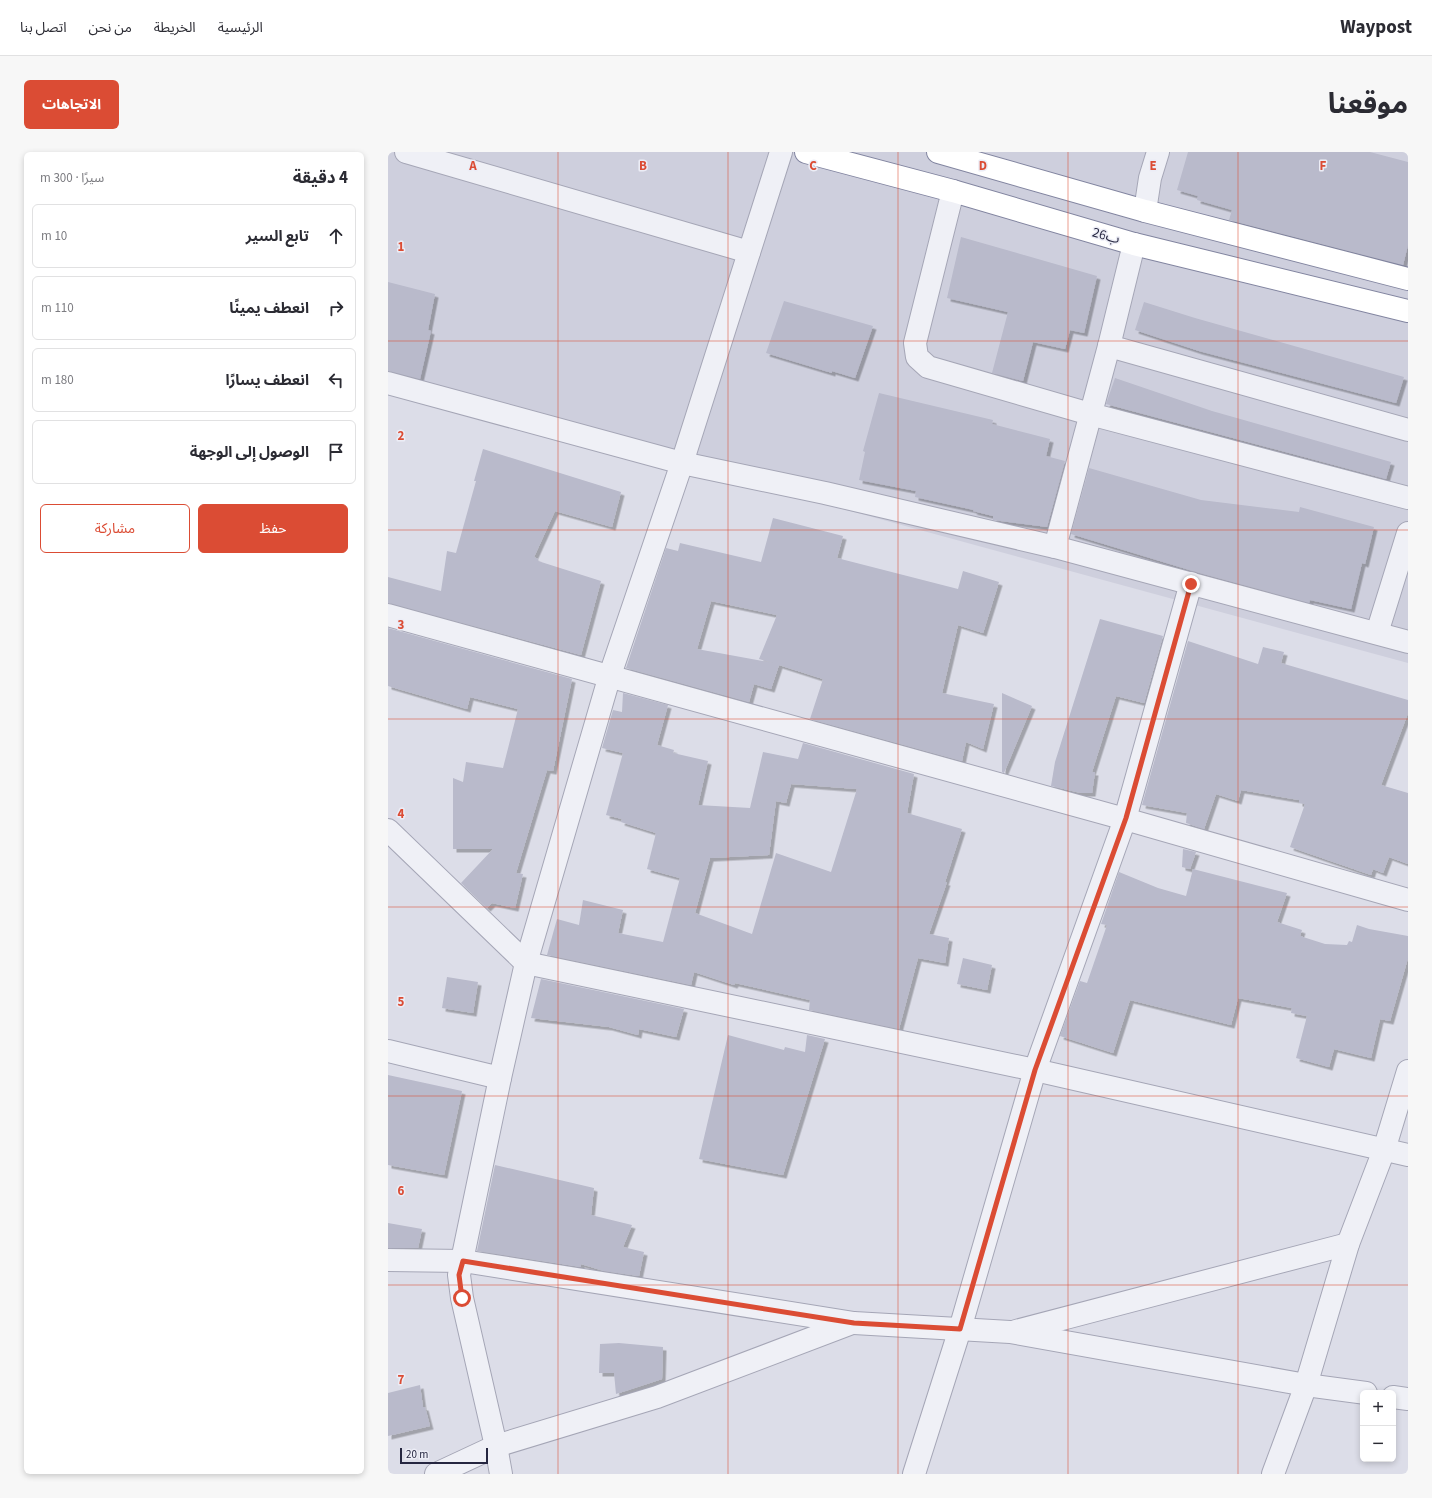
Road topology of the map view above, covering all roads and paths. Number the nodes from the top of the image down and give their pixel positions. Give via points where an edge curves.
1 (406, 152) edge
2 (780, 152) edge
3 (806, 152) edge
4 (938, 152) edge
5 (1158, 152) edge
6 (953, 191) junction
7 (1145, 211) junction
8 (1134, 244) junction
9 (749, 252) junction
10 (1408, 279) edge
11 (1408, 311) edge
12 (1109, 346) junction
13 (388, 383) edge
14 (1090, 414) junction
15 (1408, 430) edge
16 (682, 462) junction
17 (1408, 498) edge
18 (1408, 533) edge
19 (1055, 547) junction
20 (1191, 584) junction
21 (388, 615) edge
22 (1377, 633) junction
23 (1408, 642) edge
24 (610, 675) junction
25 (1126, 818) junction
26 (388, 830) edge
27 (1408, 900) edge
28 (526, 963) junction
29 (388, 1051) edge
30 (1035, 1070) junction
31 (1408, 1071) edge
32 (500, 1078) junction
33 (1384, 1150) junction
34 (1408, 1155) edge
35 (1348, 1244) junction
36 (388, 1260) edge
37 (463, 1261) junction
38 (854, 1323) junction
39 (960, 1329) junction
40 (1010, 1332) junction
41 (1306, 1385) junction
42 (1360, 1392) edge
43 (1396, 1397) edge
44 (1408, 1399) edge
45 (496, 1446) junction
46 (436, 1474) edge
47 (501, 1474) edge
48 (914, 1474) edge
49 (1273, 1474) edge

1 - 9 street
2 - 9 street
3 - 6 highway, 26ب
4 - 7 highway
5 - 7 street via 1150,178
6 - 8 highway, 26ب
6 - 14 street via 915,343 917,357 928,367
7 - 10 highway
8 - 11 highway, 26ب
8 - 12 street
9 - 16 street
12 - 14 street
12 - 15 street
13 - 16 street
14 - 17 street
14 - 19 street
16 - 19 street
16 - 24 street
18 - 22 street
19 - 20 street
20 - 22 street
20 - 25 street
21 - 24 street
22 - 23 street
24 - 25 street
24 - 28 street
25 - 27 street
25 - 30 street
26 - 28 street
28 - 30 street
28 - 32 street
29 - 32 street
30 - 33 street
30 - 39 street
31 - 33 street
32 - 37 street
33 - 34 street
33 - 35 street
35 - 40 street
35 - 41 street
36 - 37 street
37 - 38 street
37 - 45 street via 459,1275 462,1298
38 - 39 street
38 - 45 street via 657,1397
39 - 40 street
39 - 48 street
40 - 41 street
41 - 42 street
41 - 49 street
43 - 44 street
45 - 46 street
45 - 47 street

